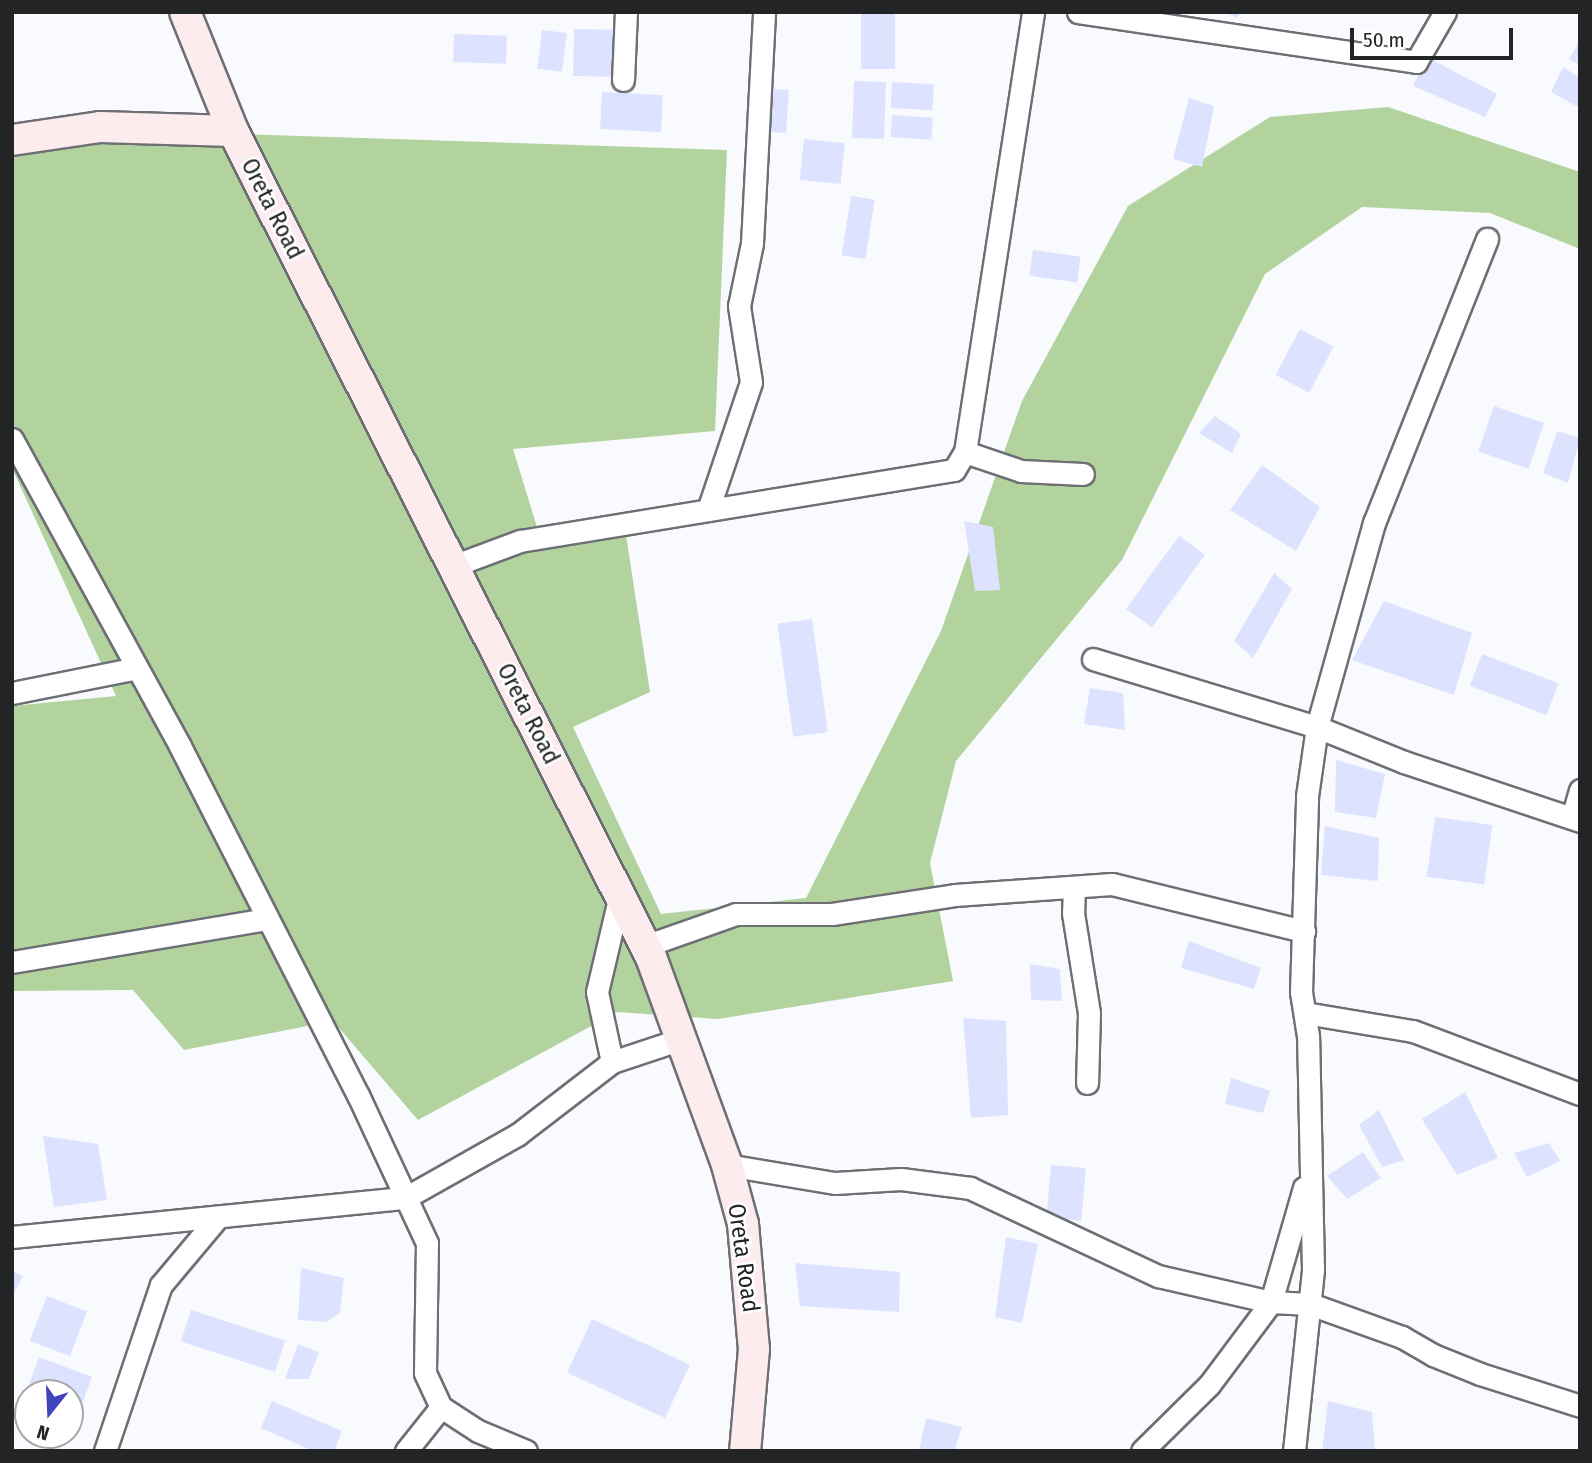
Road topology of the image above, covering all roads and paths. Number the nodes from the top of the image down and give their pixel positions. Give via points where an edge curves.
1 (185, 12) edge
2 (626, 12) edge
3 (764, 12) edge
4 (1033, 12) edge
5 (1078, 12) edge
6 (1445, 12) edge
7 (1117, 14) edge
8 (623, 80) dead end
9 (233, 131) junction
10 (12, 140) edge
11 (1487, 239) dead end
12 (12, 439) edge
13 (965, 452) junction
14 (1083, 474) dead end
15 (708, 510) junction
16 (453, 566) junction
17 (1093, 659) dead end
18 (137, 668) junction
19 (12, 693) edge
20 (1317, 726) junction
21 (1580, 790) edge
22 (1576, 819) edge
23 (1074, 887) junction
24 (620, 895) junction
25 (267, 919) junction
26 (1304, 931) junction
27 (645, 946) junction
28 (12, 962) edge
29 (1305, 1013) junction
30 (681, 1040) junction
31 (612, 1062) junction
32 (1087, 1083) dead end
33 (1580, 1094) edge
34 (727, 1165) junction
35 (1310, 1169) junction
36 (405, 1199) junction
37 (218, 1217) junction
38 (12, 1237) edge
39 (1271, 1302) junction
40 (1310, 1304) junction
41 (1580, 1406) edge
42 (441, 1407) junction
43 (104, 1451) edge
44 (406, 1451) edge
45 (526, 1451) edge
46 (745, 1451) edge
47 (1142, 1451) edge
48 (1294, 1451) edge

1 - 9 street, Oreta Road
2 - 8 street
3 - 15 street via 752,243 739,306 751,382
4 - 13 street
5 - 7 street
6 - 7 street via 1416,62
9 - 10 street via 100,127
9 - 16 street, Oreta Road
11 - 20 street via 1374,523
12 - 18 street
13 - 14 street via 1021,471
13 - 15 street via 954,470 945,475
15 - 16 street via 520,541
16 - 24 street, Oreta Road
17 - 20 street
18 - 19 street
18 - 25 street
20 - 22 street via 1404,762
20 - 26 street via 1307,796
21 - 22 street
23 - 26 street via 1123,886
23 - 27 street via 955,895 832,914 736,914
23 - 32 street via 1073,913 1089,1013
24 - 27 street, Oreta Road
24 - 31 street via 597,992
25 - 28 street
25 - 36 street via 358,1095
26 - 29 street via 1301,992
27 - 30 street, Oreta Road
29 - 33 street via 1413,1031
29 - 35 street
30 - 31 street
30 - 34 street, Oreta Road
31 - 36 street via 517,1135
34 - 39 street via 835,1183 901,1179 970,1188 1158,1276
34 - 46 street, Oreta Road via 743,1224 754,1349
35 - 39 street
35 - 40 street
36 - 37 street
36 - 42 street via 427,1243 425,1373
37 - 38 street
37 - 43 street via 161,1285
39 - 40 street
39 - 47 street via 1209,1385
40 - 41 street via 1402,1336 1433,1355 1480,1374
40 - 48 street
42 - 44 street
42 - 45 street via 478,1431

